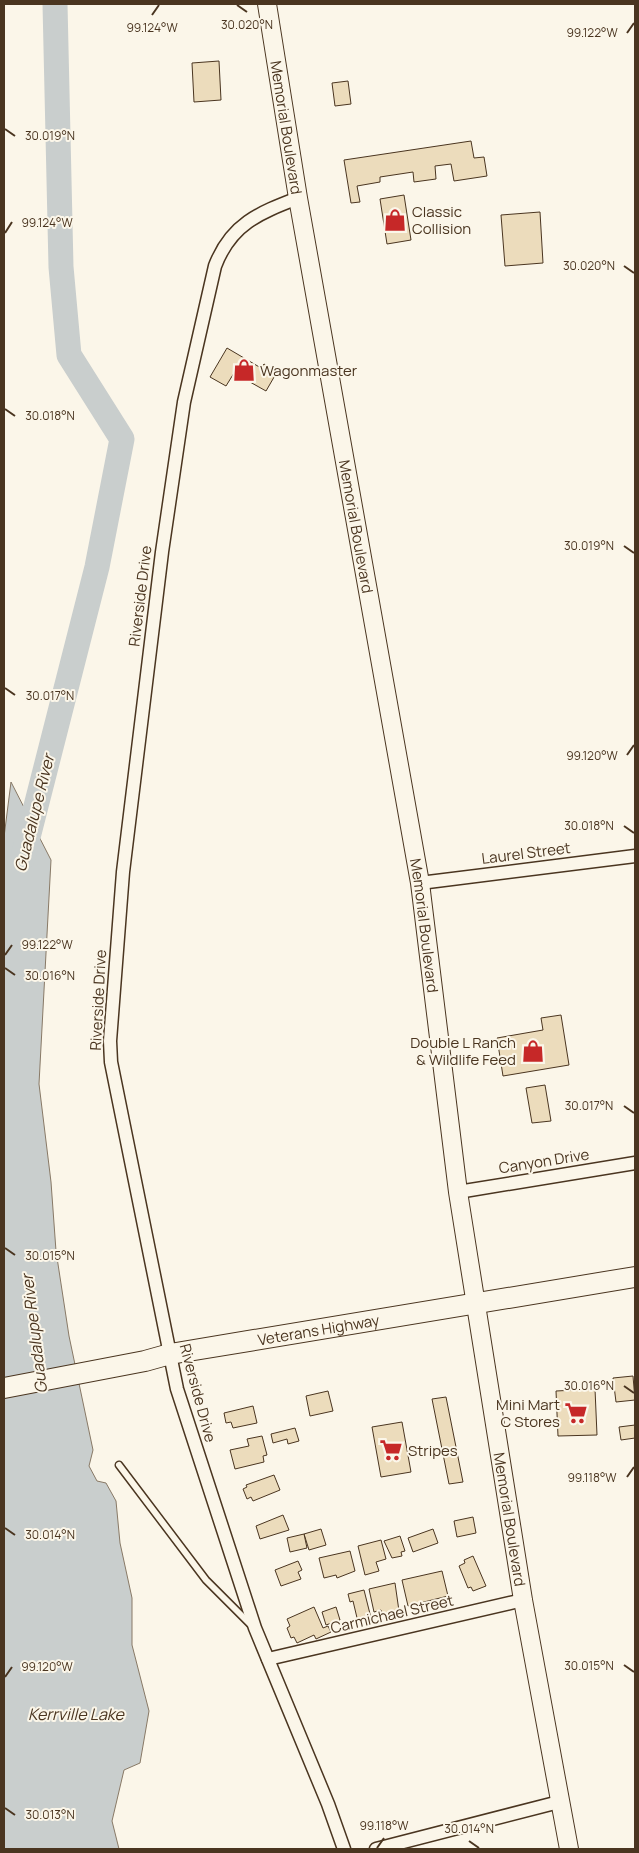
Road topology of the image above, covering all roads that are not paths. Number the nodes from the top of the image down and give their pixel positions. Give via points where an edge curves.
1 (267, 4) edge
2 (298, 198) junction
3 (635, 856) edge
4 (420, 883) junction
5 (635, 1163) edge
6 (458, 1192) junction
7 (635, 1277) edge
8 (477, 1302) junction
9 (170, 1354) junction
10 (4, 1388) edge
11 (119, 1465) dead end
12 (523, 1600) junction
13 (255, 1628) junction
14 (268, 1659) junction
15 (559, 1802) junction
16 (344, 1849) edge
17 (376, 1849) edge
18 (569, 1849) edge

1 - 2 main road, Memorial Boulevard
2 - 4 main road, Memorial Boulevard
2 - 9 street, Riverside Drive via 247,221 223,247 215,266 183,412 160,562 124,865 111,1020 111,1062
3 - 4 street, Laurel Street
4 - 6 main road, Memorial Boulevard
5 - 6 street, Canyon Drive
6 - 8 main road, Memorial Boulevard
7 - 8 main road, Veterans Highway
8 - 9 main road, Veterans Highway
8 - 12 main road, Memorial Boulevard
9 - 10 main road, Veterans Highway
9 - 13 street, Riverside Drive via 177,1388
11 - 13 lane via 206,1580
12 - 14 street, Carmichael Street
12 - 15 main road, Memorial Boulevard
13 - 14 street, Riverside Drive
14 - 16 street, Riverside Drive
15 - 17 street
15 - 18 main road, Memorial Boulevard

